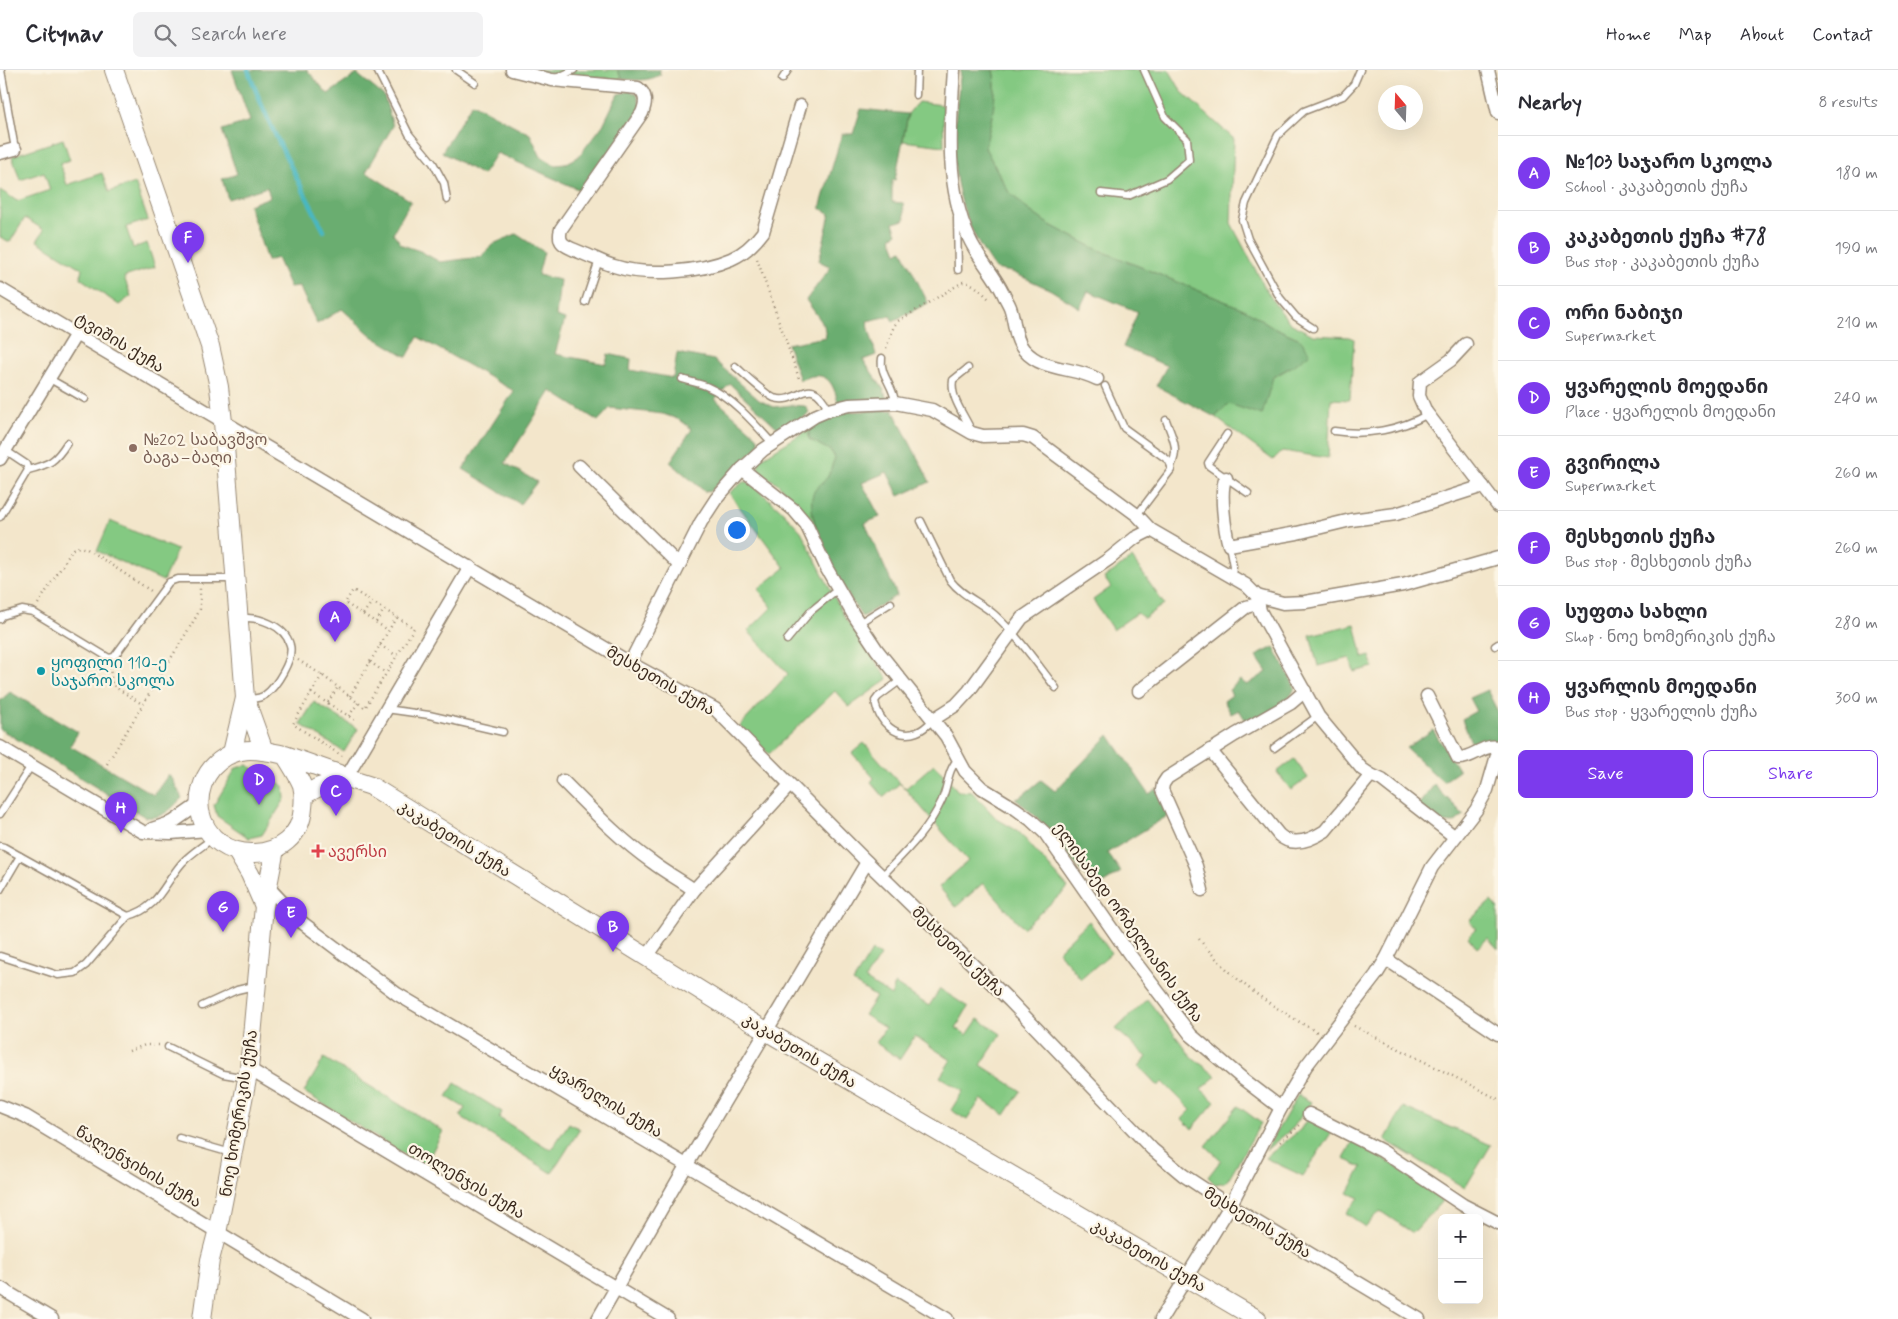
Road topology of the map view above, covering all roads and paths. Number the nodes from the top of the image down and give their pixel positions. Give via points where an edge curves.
1 (0, 70) edge
2 (114, 70) edge
3 (377, 70) edge
4 (456, 70) edge
5 (512, 70) edge
6 (574, 70) edge
7 (788, 70) edge
8 (917, 70) edge
9 (954, 70) edge
10 (1144, 70) edge
11 (1360, 70) edge
12 (1488, 70) edge
13 (782, 79) dead end
14 (552, 80) junction
15 (475, 83) dead end
16 (916, 95) dead end
17 (800, 106) dead end
18 (1498, 113) edge
19 (15, 149) joint
20 (0, 153) edge
21 (1101, 193) dead end
22 (447, 200) dead end
23 (957, 200) junction
24 (752, 246) junction
25 (599, 260) junction
26 (958, 270) dead end
27 (0, 289) edge
28 (585, 302) dead end
29 (1007, 302) junction
30 (1312, 328) dead end
31 (76, 334) junction
32 (1466, 344) dead end
33 (882, 358) joint
34 (735, 366) dead end
35 (968, 368) dead end
36 (48, 378) junction
37 (682, 379) dead end
38 (1101, 383) joint
39 (804, 392) junction
40 (85, 399) dead end
41 (895, 403) junction
42 (829, 410) junction
43 (1428, 414) junction
44 (1166, 420) dead end
45 (223, 422) junction
46 (1334, 432) dead end
47 (972, 433) junction
48 (1227, 434) dead end
49 (67, 443) dead end
50 (773, 444) junction
51 (2, 455) edge
52 (579, 466) dead end
53 (1171, 466) junction
54 (742, 469) junction
55 (28, 470) junction
56 (1226, 478) junction
57 (1248, 493) dead end
58 (1492, 494) edge
59 (1137, 515) junction
60 (0, 518) edge
61 (921, 521) dead end
62 (1152, 530) junction
63 (1229, 545) junction
64 (1498, 558) edge
65 (680, 565) junction
66 (470, 567) junction
67 (1232, 576) junction
68 (200, 579) junction
69 (235, 579) junction
70 (838, 589) junction
71 (158, 596) junction
72 (1257, 600) junction
73 (372, 602) junction
74 (891, 603) dead end
75 (384, 610) junction
76 (33, 612) junction
77 (363, 614) junction
78 (396, 617) junction
79 (238, 618) junction
80 (0, 619) edge
81 (376, 622) junction
82 (859, 623) junction
83 (388, 630) junction
84 (1012, 632) junction
85 (787, 640) dead end
86 (380, 645) junction
87 (291, 655) junction
88 (397, 656) junction
89 (109, 658) junction
90 (370, 662) junction
91 (630, 663) junction
92 (386, 673) junction
93 (322, 675) junction
94 (901, 680) junction
95 (338, 687) junction
96 (1056, 688) dead end
97 (1139, 691) dead end
98 (1305, 691) junction
99 (311, 693) junction
100 (350, 696) junction
101 (1427, 696) dead end
102 (245, 698) junction
103 (358, 702) junction
104 (327, 703) junction
105 (143, 704) junction
106 (386, 710) junction
107 (349, 716) junction
108 (1318, 716) junction
109 (934, 720) junction
110 (357, 721) dead end
111 (503, 732) dead end
112 (0, 747) edge
113 (1498, 747) edge
114 (1274, 748) dead end
115 (1210, 750) junction
116 (264, 751) junction
117 (1498, 752) edge
118 (232, 753) junction
119 (285, 755) junction
120 (342, 756) dead end
121 (958, 759) junction
122 (107, 764) dead end
123 (31, 766) junction
124 (1371, 775) junction
125 (346, 778) junction
126 (563, 781) dead end
127 (790, 785) junction
128 (304, 795) junction
129 (199, 804) junction
130 (0, 814) edge
131 (143, 832) junction
132 (210, 834) junction
133 (1455, 837) junction
134 (0, 846) edge
135 (275, 849) junction
136 (237, 852) junction
137 (20, 856) junction
138 (867, 862) junction
139 (882, 876) junction
140 (268, 887) junction
141 (0, 890) edge
142 (694, 890) junction
143 (1202, 890) dead end
144 (264, 906) junction
145 (128, 916) junction
146 (1199, 939) dead end
147 (0, 956) edge
148 (646, 958) junction
149 (1386, 959) junction
150 (256, 986) junction
151 (202, 1006) dead end
152 (1341, 1020) junction
153 (766, 1031) junction
154 (1498, 1034) edge
155 (1327, 1037) junction
156 (168, 1047) joint
157 (129, 1050) dead end
158 (248, 1073) junction
159 (1498, 1099) edge
160 (0, 1106) edge
161 (1281, 1108) junction
162 (1309, 1114) dead end
163 (179, 1138) dead end
164 (232, 1154) junction
165 (686, 1166) junction
166 (1230, 1206) junction
167 (1498, 1223) edge
168 (217, 1233) junction
169 (1187, 1277) junction
170 (0, 1288) edge
171 (616, 1288) junction
172 (52, 1319) edge
173 (202, 1319) edge
174 (362, 1319) edge
175 (598, 1319) edge
176 (668, 1319) edge
177 (946, 1319) edge
178 (1162, 1319) edge
179 (1257, 1319) edge
180 (1419, 1319) edge

1 - 19 lane
2 - 45 street via 210,346
3 - 22 lane via 409,134 433,163 444,183
4 - 15 lane
5 - 14 street
6 - 14 lane
7 - 13 lane
8 - 16 lane
9 - 23 street via 949,130 952,180
10 - 21 lane via 1165,117 1187,139 1189,160 1167,179 1128,196
11 - 30 lane via 1354,84 1343,96 1304,111 1278,135 1246,203 1242,220 1248,239 1280,298 1296,317
12 - 18 street
14 - 25 street via 638,88 645,98 642,113 558,237 561,243
17 - 24 street via 763,232
19 - 20 street
23 - 26 lane
23 - 29 street via 969,238
24 - 25 street via 733,259 680,271 642,271 616,267
24 - 39 path
25 - 28 lane
27 - 31 street, ტვიშის ქუჩა
29 - 33 path via 994,303 977,288 963,282 898,322
29 - 38 street via 1024,351 1049,367 1079,371
31 - 36 street
31 - 45 street, ტვიშის ქუჩა
32 - 43 street via 1451,360 1420,382 1419,396
33 - 41 lane via 882,371
34 - 39 lane via 772,398 784,399
35 - 47 lane via 953,380 952,387
36 - 40 lane
36 - 51 street
37 - 50 lane via 716,391 742,411
38 - 53 lane via 1124,428 1168,460
39 - 42 lane via 819,393
41 - 42 street via 849,405
41 - 47 street via 932,410
42 - 50 street
43 - 46 lane via 1394,429
43 - 58 street
44 - 53 lane via 1176,456
45 - 66 street, მესხეთის ქუჩა
45 - 69 street
47 - 59 street via 1033,438
48 - 56 lane via 1208,463
49 - 55 lane via 58,457 46,465
50 - 54 street
51 - 55 lane via 26,464
52 - 65 street
53 - 59 lane
54 - 65 street via 716,498
54 - 70 street, ელისაბედ ორბელიანის ქუჩა via 794,510 806,524
55 - 60 lane
56 - 57 lane
56 - 63 street via 1223,484 1224,516
58 - 63 street
59 - 62 street
61 - 84 lane via 957,589 985,606
62 - 67 street
62 - 84 street via 1135,538 1090,573 1022,618
63 - 67 lane
64 - 72 street via 1403,584 1305,602 1282,604
65 - 91 street
66 - 91 street, მესხეთის ქუჩა
66 - 106 street
67 - 72 street via 1246,585
68 - 69 lane
68 - 71 lane via 169,582
68 - 105 path via 200,609
69 - 79 street
70 - 82 street, ელისაბედ ორბელიანის ქუჩა
70 - 85 lane via 811,611
71 - 76 path via 87,549 79,547 72,549
71 - 89 lane via 114,657
72 - 97 street
72 - 98 street
73 - 75 path
73 - 77 path
73 - 77 path via 353,590 345,603
74 - 82 lane
75 - 78 path
75 - 81 path
76 - 80 lane via 22,610
76 - 89 lane
77 - 81 path
78 - 83 path
78 - 88 path via 414,628
79 - 87 lane via 258,620 281,631 291,646
79 - 102 street
81 - 83 path
82 - 94 street, ელისაბედ ორბელიანის ქუჩა
83 - 86 path
84 - 96 lane
84 - 109 street via 969,691
86 - 88 path
86 - 90 path
87 - 93 path
87 - 102 lane via 282,674 264,696
88 - 92 path
89 - 105 path via 112,685
90 - 92 path
90 - 100 path
91 - 127 street, მესხეთის ქუჩა via 715,708
92 - 103 path via 365,708
93 - 95 path
93 - 99 path
94 - 109 street, ელისაბედ ორბელიანის ქუჩა
94 - 109 lane via 876,701 882,720 894,731 909,733 917,732
95 - 100 path
95 - 104 path
98 - 108 street
98 - 115 street via 1291,704
99 - 104 path
99 - 120 path via 293,724
100 - 103 path
101 - 113 street via 1458,758
102 - 116 street
102 - 118 street
103 - 107 path
104 - 107 path
105 - 122 path
106 - 111 lane via 429,715
106 - 125 street
107 - 110 path
108 - 114 lane
108 - 124 street via 1362,769
109 - 121 street, ელისაბედ ორბელიანის ქუჩა
112 - 123 street
115 - 124 street via 1279,835 1293,842 1316,837 1325,830
115 - 143 street via 1167,778 1162,790 1196,866
116 - 118 street via 248,749
116 - 119 street
117 - 133 street via 1487,790
118 - 129 street via 218,761 208,773 201,788
119 - 125 street, კაკაბეთის ქუჩა
119 - 128 street via 302,784
121 - 139 lane via 951,768 932,817 915,842
121 - 161 street, ელისაბედ ორბელიანის ქუჩა via 982,788 1016,808 1045,833 1130,955 1191,1035
123 - 130 lane
123 - 131 street
124 - 133 street via 1382,780
125 - 128 street
125 - 148 street, კაკაბეთის ქუჩა via 382,792
126 - 142 street via 623,839
127 - 138 street, მესხეთის ქუჩა
127 - 142 street
128 - 135 street via 303,816 297,829
129 - 131 street via 173,822
129 - 132 street
131 - 132 street
132 - 136 street
132 - 145 lane via 183,862 150,906
133 - 149 street via 1423,883
134 - 137 lane
135 - 136 street via 257,854
135 - 140 street, ნოე ხომერიკის ქუჩა
136 - 144 street, ნოე ხომერიკის ქუჩა
137 - 141 lane
137 - 145 lane
138 - 139 street, მესხეთის ქუჩა
138 - 153 street
139 - 166 street, მესხეთის ქუჩა via 1010,1001 1152,1149 1183,1175
140 - 144 street, ნოე ხომერიკის ქუჩა
140 - 165 street, ყვარელის ქუჩა via 300,921 397,994
142 - 148 street
144 - 150 street, ნოე ხომერიკის ქუჩა
145 - 147 lane via 86,965 75,973 58,975
146 - 155 path via 1230,974 1261,999
148 - 153 street, კაკაბეთის ქუჩა
149 - 152 street
149 - 154 street
150 - 151 lane via 237,990
150 - 158 street, ნოე ხომერიკის ქუჩა
152 - 155 street
152 - 159 path
153 - 165 street
153 - 169 street, კაკაბეთის ქუჩა
155 - 161 street
156 - 157 path via 155,1044
156 - 158 lane via 223,1074
158 - 164 street, ნოე ხომერიკის ქუჩა
158 - 171 street, თოლენჯის ქუჩა
160 - 168 street, წალენჯიხის ქუჩა via 25,1116
161 - 166 street
162 - 167 street via 1382,1151 1463,1205
163 - 164 lane
164 - 168 street, ნოე ხომერიკის ქუჩა
165 - 171 street
165 - 177 street, ყვარელის ქუჩა
166 - 169 street
166 - 180 street, მესხეთის ქუჩა
168 - 173 street, ნოე ხომერიკის ქუჩა
168 - 174 street, წალენჯიხის ქუჩა
169 - 178 street
169 - 179 street, კაკაბეთის ქუჩა
170 - 172 street
171 - 175 street
171 - 176 street, თოლენჯის ქუჩა

